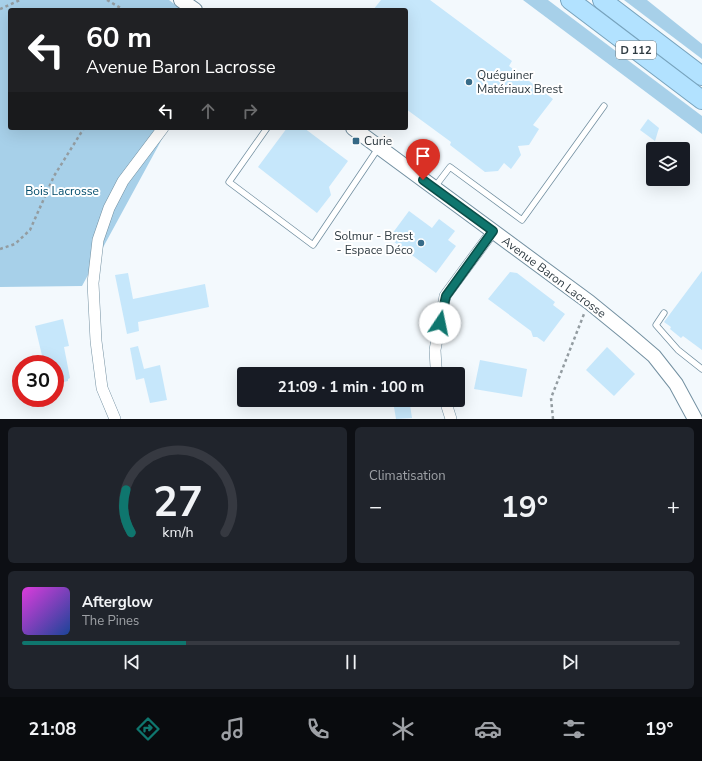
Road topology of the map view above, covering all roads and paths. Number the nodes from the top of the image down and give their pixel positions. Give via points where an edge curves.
1 (20, 0) edge
2 (107, 0) edge
3 (181, 0) edge
4 (570, 0) edge
5 (602, 0) edge
6 (121, 8) edge
7 (191, 8) edge
8 (0, 10) edge
9 (702, 76) edge
10 (702, 100) edge
11 (604, 106) dead end
12 (83, 130) edge
13 (161, 130) edge
14 (266, 130) edge
15 (356, 130) edge
16 (379, 147) junction
17 (434, 188) junction
18 (493, 231) junction
19 (0, 249) edge
20 (589, 302) junction
21 (664, 313) dead end
22 (436, 367) edge
23 (702, 369) edge
24 (447, 407) edge
25 (116, 419) edge
26 (451, 419) edge
27 (553, 419) edge
28 (695, 419) edge

1 - 8 path
2 - 6 path
3 - 7 street
4 - 10 highway, D 112
5 - 9 highway, D 112
11 - 17 lane via 522,220 450,166
12 - 19 path via 54,176 30,230 15,244
13 - 25 street via 123,181 108,208 98,240 93,283 96,341 102,388
14 - 16 lane via 228,182 313,245
15 - 16 street, Avenue Baron Lacrosse
16 - 17 street, Avenue Baron Lacrosse
17 - 18 street, Avenue Baron Lacrosse
18 - 20 street, Avenue Baron Lacrosse
18 - 22 street via 446,296 434,350
20 - 27 path via 551,398
20 - 28 street, Avenue Baron Lacrosse via 654,356 676,384
21 - 23 lane via 656,325 678,350
24 - 26 street

